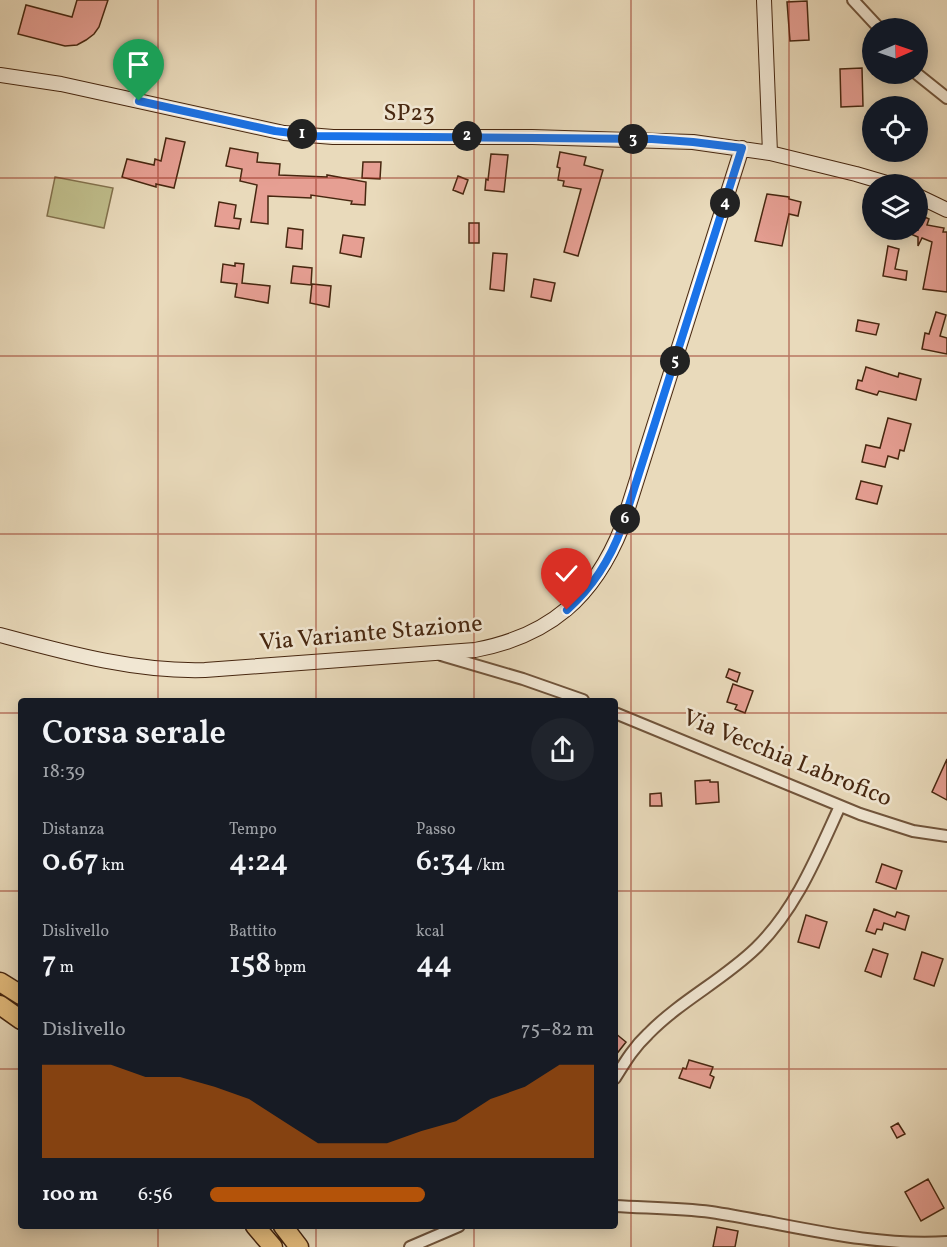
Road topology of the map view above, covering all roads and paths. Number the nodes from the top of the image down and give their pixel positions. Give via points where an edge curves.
1 (764, 0) edge
2 (853, 0) edge
3 (870, 18) edge
4 (0, 75) edge
5 (928, 82) edge
6 (947, 98) edge
7 (742, 148) junction
8 (770, 153) junction
9 (862, 176) edge
10 (928, 201) edge
11 (947, 210) edge
12 (0, 635) edge
13 (435, 653) junction
14 (577, 698) edge
15 (618, 714) edge
16 (840, 806) junction
17 (947, 836) edge
18 (0, 982) edge
19 (18, 993) edge
20 (0, 1005) edge
21 (18, 1018) edge
22 (618, 1073) edge
23 (618, 1206) edge
24 (258, 1229) edge
25 (285, 1229) edge
26 (452, 1229) edge
27 (947, 1242) edge
28 (273, 1247) edge
29 (299, 1247) edge
30 (410, 1247) edge

1 - 8 street
2 - 3 street
4 - 7 street, SP23 / SP23 via 61,84 294,134 652,139
5 - 6 street
7 - 8 street, SP23 / SP23
7 - 13 street, Via Variante Stazione via 622,527 603,568 574,603 530,633 491,647
8 - 9 street, SP23 / SP23
10 - 11 street
12 - 13 street, Via Variante Stazione via 96,659 179,670
13 - 14 street
15 - 16 street, Via Vecchia Labrofico
16 - 17 street, Via Vecchia Labrofico via 907,829
16 - 22 street via 809,873 772,930 741,960 649,1033
18 - 19 highway
20 - 21 highway
23 - 27 street via 712,1212 876,1241
24 - 28 highway
25 - 29 highway
26 - 30 street

